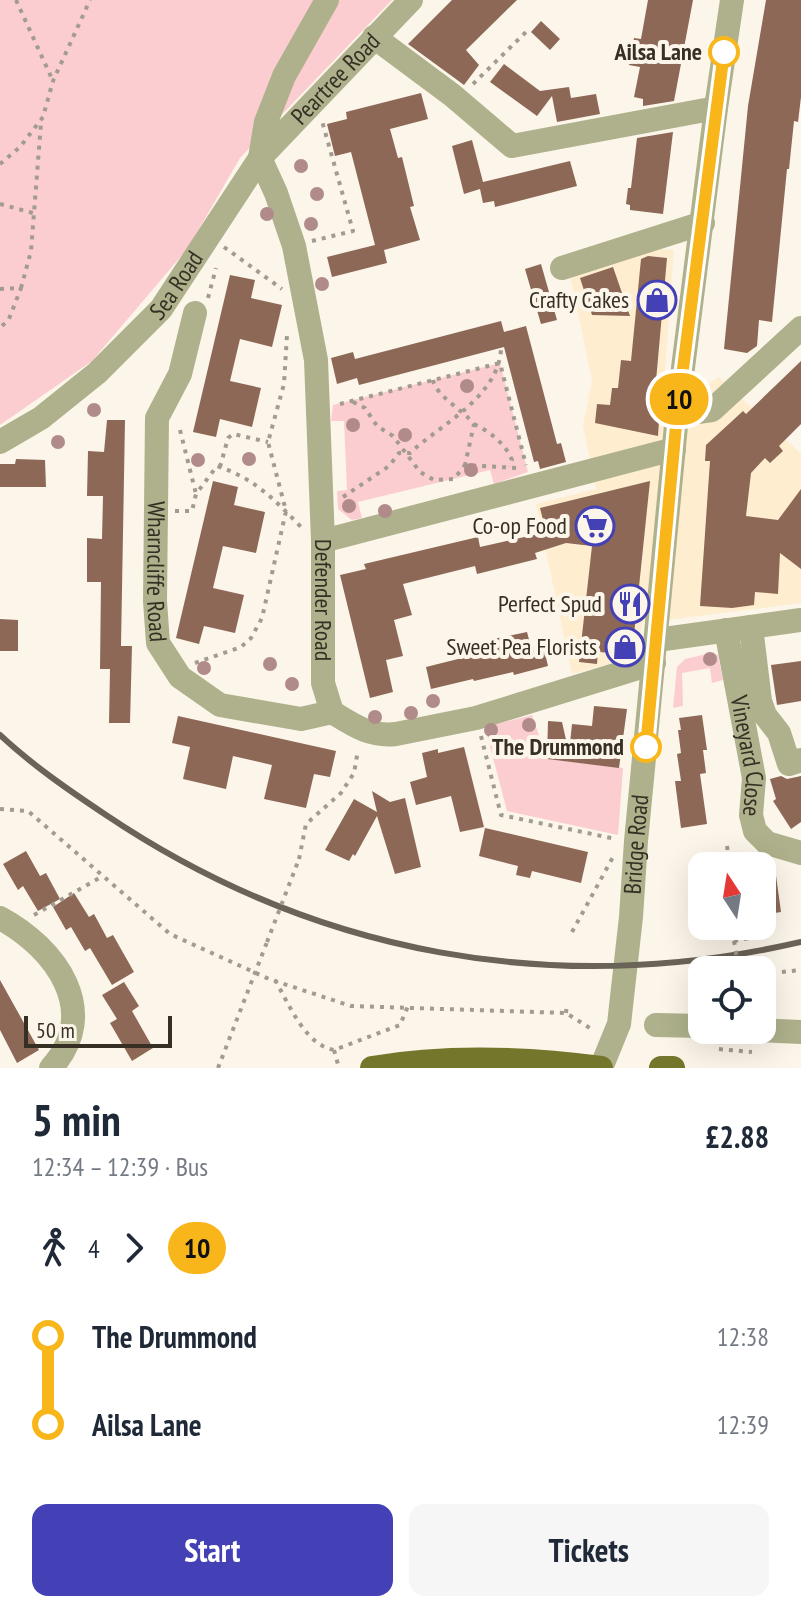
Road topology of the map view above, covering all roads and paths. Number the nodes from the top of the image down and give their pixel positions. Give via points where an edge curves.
1 (16, 0) edge
2 (90, 0) edge
3 (327, 0) edge
4 (411, 0) edge
5 (732, 0) edge
6 (527, 31) dead end
7 (374, 37) junction
8 (284, 76) junction
9 (53, 81) junction
10 (457, 100) junction
11 (315, 101) junction
12 (716, 108) junction
13 (43, 117) junction
14 (260, 158) junction
15 (0, 164) edge
16 (0, 204) edge
17 (33, 213) junction
18 (703, 223) junction
19 (294, 246) junction
20 (562, 268) dead end
21 (21, 288) junction
22 (0, 289) edge
23 (303, 289) junction
24 (195, 313) joint
25 (288, 325) dead end
26 (0, 328) edge
27 (801, 328) edge
28 (501, 350) dead end
29 (500, 363) junction
30 (433, 380) junction
31 (351, 401) junction
32 (318, 409) junction
33 (462, 412) junction
34 (677, 415) junction
35 (474, 424) junction
36 (0, 442) edge
37 (268, 442) junction
38 (674, 449) junction
39 (404, 453) junction
40 (465, 465) junction
41 (509, 466) junction
42 (220, 467) junction
43 (157, 510) junction
44 (286, 511) junction
45 (322, 512) junction
46 (323, 545) junction
47 (801, 620) edge
48 (751, 627) junction
49 (726, 630) junction
50 (656, 651) junction
51 (176, 672) junction
52 (332, 712) junction
53 (476, 718) junction
54 (364, 731) junction
55 (788, 764) edge
56 (0, 809) edge
57 (628, 841) junction
58 (727, 846) dead end
59 (728, 852) edge
60 (801, 853) edge
61 (103, 876) junction
62 (7, 922) edge
63 (572, 932) dead end
64 (739, 940) edge
65 (737, 956) edge
66 (801, 970) edge
67 (776, 972) edge
68 (256, 973) junction
69 (275, 980) junction
70 (567, 1003) dead end
71 (408, 1006) junction
72 (566, 1013) junction
73 (656, 1025) dead end
74 (688, 1026) edge
75 (801, 1032) edge
76 (776, 1037) edge
77 (612, 1042) junction
78 (719, 1044) edge
79 (742, 1044) edge
80 (334, 1050) junction
81 (51, 1068) edge
82 (218, 1068) edge
83 (339, 1068) edge
84 (372, 1068) edge
85 (601, 1068) edge
86 (661, 1068) edge
87 (673, 1068) edge

1 - 9 path
2 - 9 path
3 - 8 street, Sea Road
4 - 7 street, Peartree Road
5 - 12 street, Bridge Road
6 - 10 path
7 - 10 street
7 - 11 street, Peartree Road
8 - 11 street
8 - 14 street, Sea Road via 266,122
9 - 13 path
10 - 12 street via 512,146
11 - 14 street, Peartree Road
11 - 19 path via 353,231
12 - 18 street, Bridge Road
13 - 15 path
13 - 17 path
14 - 19 street, Defender Road
14 - 36 street, Sea Road via 161,309 97,373 41,418
16 - 17 path
17 - 21 path via 31,251
18 - 20 street
18 - 34 street, Bridge Road
19 - 23 street, Defender Road
21 - 22 path
21 - 26 path
23 - 24 path via 290,295 222,245 204,315
23 - 32 street, Defender Road via 316,360
24 - 43 street, Wharncliffe Road via 176,350 180,374 157,418
25 - 37 path via 284,384
27 - 34 street via 712,410
28 - 29 path
29 - 30 path
29 - 33 path
29 - 41 path via 528,472
30 - 31 path
30 - 33 path
31 - 32 path
31 - 39 path via 365,408
32 - 45 street, Defender Road
33 - 35 path
33 - 39 path
34 - 38 street, Bridge Road
35 - 40 path
35 - 41 path via 506,447
37 - 42 path via 233,434
37 - 44 path
38 - 46 street
38 - 50 street, Bridge Road
39 - 40 path via 434,480 454,479
39 - 45 path
40 - 41 path
42 - 43 path via 196,494 192,511
42 - 44 path via 252,480
43 - 51 street, Wharncliffe Road via 158,643
44 - 46 path
44 - 51 path via 262,618 251,638 241,647
45 - 46 street, Defender Road
46 - 52 street, Defender Road via 323,683
47 - 48 street
48 - 49 street
48 - 55 street via 760,701 779,733
49 - 50 street
49 - 60 street, Vineyard Close via 754,778 755,831 767,843
50 - 53 street
50 - 57 street, Bridge Road
51 - 52 street, Wharncliffe Road via 220,705 301,719
52 - 54 street
53 - 54 street via 384,736
53 - 57 path via 501,815
54 - 68 path, bridge via 354,773 341,793 306,824 299,859
56 - 61 path via 28,811
57 - 63 path
57 - 77 street, Bridge Road via 626,962
58 - 59 path
61 - 62 path
61 - 68 path via 170,934
62 - 81 street via 52,957 70,1000 71,1039
64 - 65 path, bridge via 734,941
66 - 67 path
68 - 69 path
68 - 82 path
69 - 71 path via 351,1006
69 - 80 path via 307,1033 320,1046
70 - 72 path
71 - 72 path
71 - 80 path via 400,1025
72 - 77 path
73 - 74 street
75 - 76 street
77 - 85 street, Bridge Road
78 - 79 path via 718,1049
80 - 83 path
84 - 85 main road via 469,1059
86 - 87 main road

